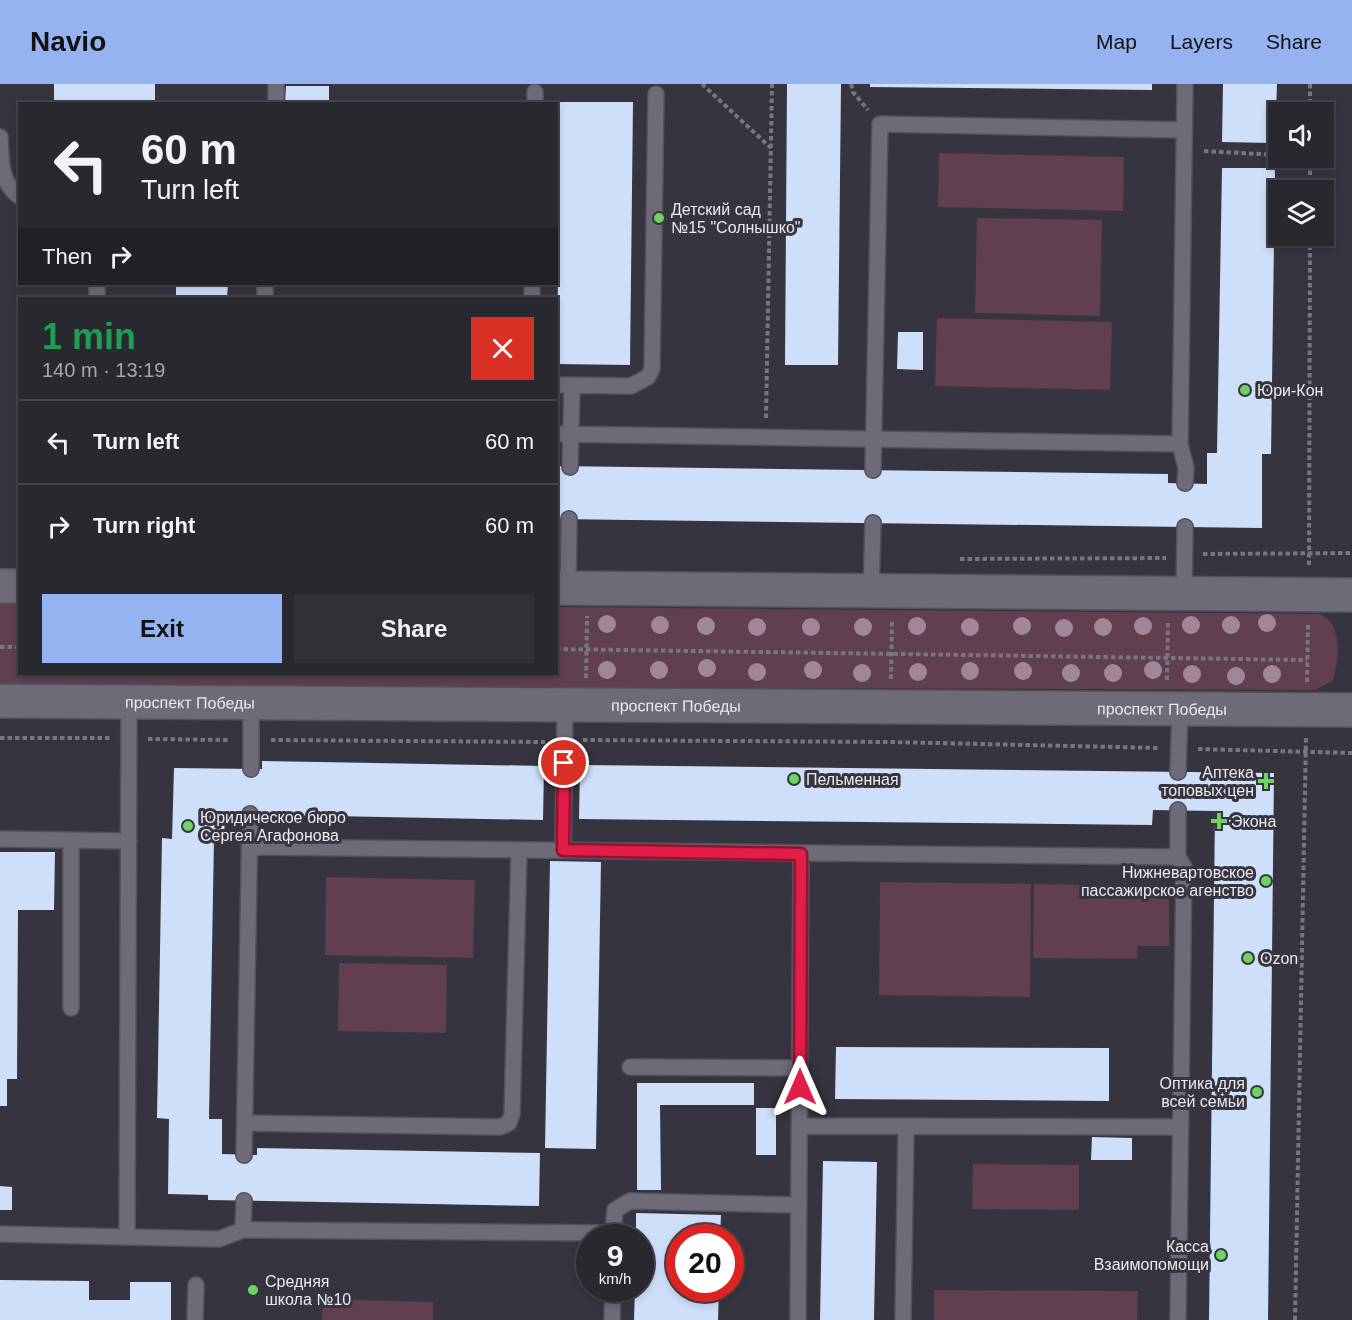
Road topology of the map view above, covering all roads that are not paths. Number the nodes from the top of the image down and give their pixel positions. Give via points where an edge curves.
1 (276, 84) edge
2 (1185, 84) edge
3 (656, 94) dead end
4 (276, 102) edge
5 (1184, 130) junction
6 (0, 137) edge
7 (18, 196) edge
8 (558, 385) edge
9 (572, 386) junction
10 (564, 434) edge
11 (874, 439) junction
12 (1180, 444) junction
13 (570, 466) dead end
14 (873, 470) dead end
15 (1185, 483) dead end
16 (569, 519) dead end
17 (873, 523) dead end
18 (1185, 527) dead end
19 (0, 586) edge
20 (18, 586) edge
21 (571, 588) edge
22 (882, 592) junction
23 (1176, 594) junction
24 (1352, 596) edge
25 (0, 701) edge
26 (129, 702) junction
27 (251, 704) junction
28 (576, 705) junction
29 (1173, 709) junction
30 (1352, 711) edge
31 (251, 769) dead end
32 (1178, 772) dead end
33 (1178, 810) dead end
34 (250, 814) dead end
35 (0, 839) edge
36 (71, 840) junction
37 (129, 841) junction
38 (250, 847) junction
39 (519, 850) junction
40 (563, 850) junction
41 (801, 854) junction
42 (1178, 857) junction
43 (70, 1008) dead end
44 (630, 1067) dead end
45 (800, 1068) junction
46 (245, 1123) junction
47 (800, 1126) junction
48 (1180, 1127) junction
49 (906, 1128) junction
50 (244, 1155) dead end
51 (244, 1201) dead end
52 (798, 1205) junction
53 (614, 1224) edge
54 (243, 1230) junction
55 (0, 1234) edge
56 (576, 1234) edge
57 (127, 1237) junction
58 (196, 1286) dead end
59 (613, 1302) edge
60 (195, 1320) edge
61 (612, 1320) edge
62 (798, 1320) edge
63 (903, 1320) edge
64 (1178, 1320) edge

1 - 4 lane
2 - 5 lane
3 - 9 lane via 652,369 648,377 631,386
5 - 11 lane via 880,124
5 - 12 lane
6 - 7 lane via 2,172 11,191
8 - 9 lane
9 - 10 lane
10 - 11 lane
10 - 13 lane
11 - 12 lane
11 - 14 lane
12 - 15 lane
16 - 21 lane
17 - 22 lane
18 - 23 lane
19 - 20 main road
21 - 22 main road
22 - 23 main road
23 - 24 main road
25 - 26 main road, проспект Победы
26 - 27 main road, проспект Победы
26 - 37 lane
27 - 28 main road, проспект Победы
27 - 31 lane
28 - 29 main road, проспект Победы
28 - 40 lane via 564,742
29 - 30 main road, проспект Победы
29 - 32 lane
33 - 42 lane
34 - 38 lane
35 - 36 lane
36 - 37 lane
36 - 43 lane
37 - 57 lane
38 - 39 lane
38 - 46 lane
39 - 40 lane
39 - 46 lane via 509,1123 500,1127
40 - 41 lane
41 - 42 lane
41 - 45 lane
42 - 48 lane via 1184,867
44 - 45 lane
45 - 47 lane
46 - 50 lane
47 - 49 lane
47 - 52 lane
48 - 49 lane
48 - 64 lane
49 - 63 lane
51 - 54 lane
52 - 53 lane via 630,1201 615,1210
52 - 62 lane
54 - 56 lane
54 - 57 lane via 219,1239
55 - 57 lane
58 - 60 lane
59 - 61 lane

